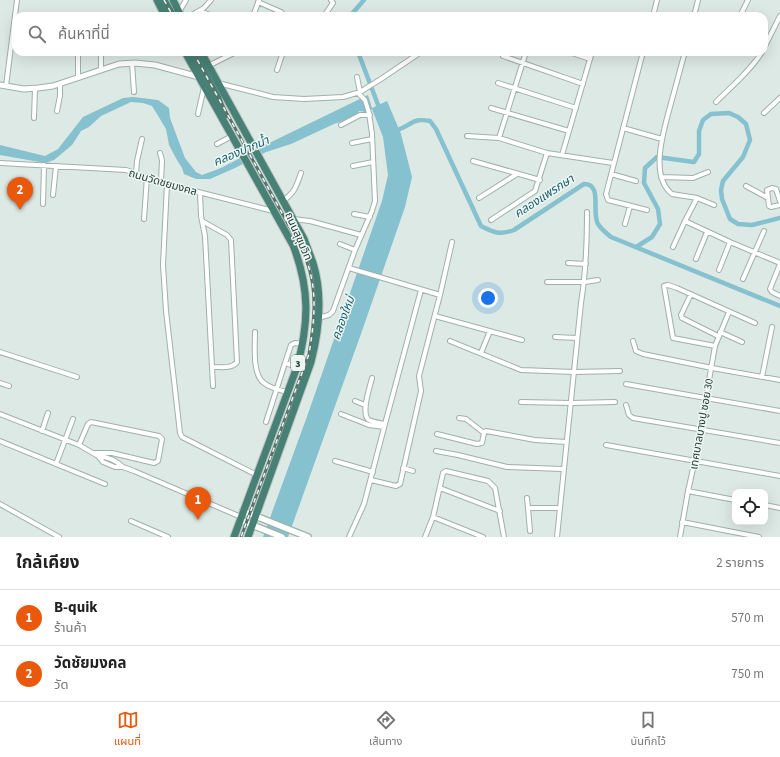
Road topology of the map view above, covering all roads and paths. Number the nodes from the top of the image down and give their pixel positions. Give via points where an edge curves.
1 (17, 0) edge
2 (157, 0) edge
3 (164, 0) edge
4 (173, 0) edge
5 (186, 0) edge
6 (211, 0) edge
7 (331, 0) edge
8 (657, 0) edge
9 (698, 0) edge
10 (748, 0) edge
11 (259, 1) edge
12 (199, 11) edge
13 (15, 12) edge
14 (163, 12) edge
15 (175, 12) edge
16 (177, 12) edge
17 (180, 12) edge
18 (255, 12) edge
19 (281, 12) edge
20 (327, 12) edge
21 (654, 12) edge
22 (695, 12) edge
23 (742, 12) edge
24 (780, 16) edge
25 (12, 39) edge
26 (768, 40) edge
27 (78, 56) edge
28 (101, 56) edge
29 (187, 56) edge
30 (195, 56) edge
31 (203, 56) edge
32 (228, 56) edge
33 (282, 56) edge
34 (414, 56) edge
35 (502, 56) dead end
36 (525, 56) edge
37 (581, 56) edge
38 (591, 56) edge
39 (642, 56) edge
40 (684, 56) edge
41 (760, 56) edge
42 (590, 59) junction
43 (132, 63) junction
44 (522, 64) junction
45 (208, 66) junction
46 (100, 70) junction
47 (277, 70) dead end
48 (199, 77) junction
49 (357, 77) dead end
50 (78, 78) junction
51 (498, 83) dead end
52 (60, 84) junction
53 (211, 84) junction
54 (583, 84) junction
55 (0, 85) edge
56 (6, 86) junction
57 (514, 88) junction
58 (35, 89) junction
59 (134, 92) dead end
60 (360, 92) junction
61 (780, 98) edge
62 (716, 102) dead end
63 (490, 108) dead end
64 (576, 108) junction
65 (57, 111) dead end
66 (507, 112) junction
67 (198, 114) dead end
68 (370, 114) junction
69 (764, 114) dead end
70 (34, 118) dead end
71 (341, 125) dead end
72 (623, 128) junction
73 (569, 131) junction
74 (467, 136) dead end
75 (499, 138) junction
76 (234, 139) junction
77 (372, 139) junction
78 (662, 139) junction
79 (142, 140) dead end
80 (352, 143) dead end
81 (217, 144) dead end
82 (160, 153) dead end
83 (547, 153) junction
84 (562, 155) junction
85 (472, 161) dead end
86 (373, 162) junction
87 (0, 163) edge
88 (614, 163) junction
89 (44, 165) junction
90 (56, 166) junction
91 (353, 166) dead end
92 (708, 172) dead end
93 (136, 173) junction
94 (301, 173) dead end
95 (517, 174) junction
96 (611, 174) junction
97 (147, 177) junction
98 (661, 177) junction
99 (540, 180) junction
100 (636, 180) dead end
101 (161, 182) junction
102 (167, 184) junction
103 (746, 186) dead end
104 (200, 193) junction
105 (54, 195) dead end
106 (479, 198) dead end
107 (697, 198) junction
108 (768, 198) junction
109 (283, 201) junction
110 (780, 201) edge
111 (43, 204) dead end
112 (714, 204) dead end
113 (780, 205) edge
114 (630, 206) junction
115 (648, 210) dead end
116 (276, 212) junction
117 (587, 212) dead end
118 (354, 214) dead end
119 (370, 217) junction
120 (144, 219) dead end
121 (292, 219) junction
122 (491, 220) dead end
123 (202, 221) junction
124 (685, 222) junction
125 (625, 224) dead end
126 (764, 231) dead end
127 (707, 232) junction
128 (361, 235) junction
129 (452, 242) dead end
130 (730, 242) junction
131 (340, 244) dead end
132 (673, 247) dead end
133 (355, 250) junction
134 (755, 252) junction
135 (696, 259) dead end
136 (568, 263) dead end
137 (586, 264) junction
138 (780, 264) edge
139 (348, 268) junction
140 (719, 270) dead end
141 (598, 280) dead end
142 (743, 280) dead end
143 (547, 282) dead end
144 (584, 282) junction
145 (421, 290) junction
146 (691, 294) junction
147 (440, 295) junction
148 (780, 296) edge
149 (729, 312) junction
150 (435, 316) junction
151 (318, 318) junction
152 (755, 323) dead end
153 (772, 327) dead end
154 (490, 331) junction
155 (254, 332) dead end
156 (719, 334) junction
157 (554, 337) dead end
158 (577, 338) junction
159 (522, 340) dead end
160 (450, 341) dead end
161 (633, 341) dead end
162 (742, 342) dead end
163 (303, 344) junction
164 (715, 346) junction
165 (0, 352) edge
166 (481, 353) junction
167 (285, 363) junction
168 (213, 367) junction
169 (297, 367) junction
170 (712, 368) junction
171 (574, 372) junction
172 (620, 372) dead end
173 (77, 377) dead end
174 (762, 377) junction
175 (372, 378) dead end
176 (780, 380) edge
177 (0, 383) edge
178 (626, 384) dead end
179 (9, 386) dead end
180 (214, 386) dead end
181 (277, 389) junction
182 (287, 392) junction
183 (706, 398) junction
184 (355, 401) dead end
185 (521, 402) dead end
186 (615, 402) dead end
187 (571, 403) junction
188 (365, 405) junction
189 (626, 405) dead end
190 (780, 411) edge
191 (48, 413) dead end
192 (0, 414) edge
193 (341, 414) dead end
194 (459, 418) dead end
195 (73, 419) dead end
196 (266, 422) dead end
197 (384, 426) junction
198 (700, 429) junction
199 (42, 431) junction
200 (484, 433) junction
201 (437, 434) dead end
202 (65, 439) junction
203 (0, 441) edge
204 (566, 442) junction
205 (780, 443) edge
206 (79, 445) junction
207 (606, 445) dead end
208 (436, 451) dead end
209 (93, 453) junction
210 (695, 460) junction
211 (335, 461) dead end
212 (56, 464) junction
213 (403, 468) junction
214 (563, 469) junction
215 (414, 471) dead end
216 (373, 472) junction
217 (257, 475) junction
218 (780, 476) edge
219 (371, 480) junction
220 (105, 484) dead end
221 (440, 488) junction
222 (688, 491) junction
223 (527, 498) dead end
224 (732, 499) edge
225 (0, 504) edge
226 (768, 506) edge
227 (528, 508) junction
228 (560, 508) junction
229 (780, 508) edge
230 (500, 511) junction
231 (241, 516) junction
232 (256, 516) junction
233 (433, 517) junction
234 (131, 521) dead end
235 (682, 522) junction
236 (252, 525) junction
237 (530, 532) dead end
238 (59, 537) edge
239 (168, 537) edge
240 (234, 537) edge
241 (248, 537) edge
242 (282, 537) edge
243 (308, 537) edge
244 (349, 537) edge
245 (425, 537) edge
246 (483, 537) edge
247 (504, 537) edge
248 (557, 537) edge
249 (680, 537) edge
250 (759, 537) edge

1 - 13 street
2 - 14 highway
3 - 15 highway
4 - 16 highway
5 - 17 street
6 - 12 street
7 - 20 street via 333,3
8 - 21 street
9 - 22 street
10 - 23 street
11 - 18 street
11 - 19 street
24 - 26 street
25 - 56 street
27 - 50 street
28 - 46 street
29 - 48 highway, ถนนสุขุมวิท / 3
30 - 53 highway
31 - 45 highway, ถนนสุขุมวิท / 3
32 - 45 street
33 - 47 street
34 - 60 street
35 - 44 street
36 - 44 street
37 - 42 street
38 - 42 street
39 - 72 street
40 - 78 street
41 - 62 street
42 - 54 street
43 - 46 street
43 - 48 street via 155,65
43 - 59 street
44 - 54 street
44 - 57 street
45 - 53 highway, ถนนสุขุมวิท / 3
46 - 50 street
48 - 53 highway, ถนนสุขุมวิท / 3
49 - 60 street
50 - 52 street
51 - 57 street
52 - 58 street
52 - 65 street
53 - 60 street via 279,98 343,97
53 - 67 street
53 - 76 highway, ถนนสุขุมวิท / 3 via 227,128
53 - 109 highway, ถนนสุขุมวิท / 3 via 247,137
54 - 64 street
55 - 56 street
56 - 58 street
57 - 64 street
57 - 66 street
58 - 70 street
60 - 68 street
61 - 69 street
63 - 66 street
64 - 73 street
66 - 73 street
66 - 75 street
68 - 71 street via 360,115
68 - 77 street
72 - 78 street
72 - 88 street
73 - 84 street
74 - 75 street
75 - 83 street
76 - 81 street
76 - 116 highway, ถนนสุขุมวิท / 3
77 - 80 street
77 - 86 street
78 - 98 street
79 - 93 street
82 - 101 street
83 - 84 street
83 - 99 street
84 - 88 street
85 - 95 street
86 - 91 street
86 - 119 street via 374,201
87 - 89 street, ถนนวัดชยมงคล
88 - 96 street
89 - 90 street, ถนนวัดชยมงคล
89 - 111 street
90 - 93 street, ถนนวัดชยมงคล
90 - 105 street
92 - 98 street via 693,178
93 - 97 street, ถนนวัดชยมงคล
94 - 109 street via 295,191
95 - 99 street
95 - 106 street
96 - 100 street
96 - 114 street via 607,199
97 - 101 street, ถนนวัดชยมงคล
97 - 120 street
98 - 107 street via 668,192
99 - 122 street via 532,195
101 - 102 street, ถนนวัดชยมงคล
102 - 104 street, ถนนวัดชยมงคล
102 - 217 street via 163,265 179,428 182,437
103 - 108 street
104 - 116 street, ถนนวัดชยมงคล
104 - 123 street
107 - 112 street
107 - 124 street
108 - 110 street via 767,190 774,188 778,190
108 - 113 street via 769,206
109 - 121 highway, ถนนสุขุมวิท / 3
114 - 115 street
114 - 125 street
116 - 163 highway, ถนนสุขุมวิท / 3 via 293,245 303,276 306,310
117 - 137 street
118 - 119 street
119 - 128 street
121 - 128 street via 310,221
121 - 151 highway, ถนนสุขุมวิท / 3 via 304,239 313,264 317,281
123 - 168 street
123 - 168 street via 231,240 237,362 231,367
124 - 127 street
124 - 132 street
126 - 134 street
127 - 130 street
127 - 135 street
128 - 133 street
129 - 147 street
130 - 134 street
130 - 140 street
131 - 133 street
133 - 139 street
134 - 138 street
134 - 142 street
136 - 137 street
137 - 144 street
138 - 148 street via 770,289
139 - 145 street
139 - 151 street via 331,314
141 - 144 street
143 - 144 street
144 - 158 street
145 - 147 street
145 - 197 street
146 - 149 street
146 - 156 street via 682,318
146 - 164 street via 668,285 664,286 673,338
147 - 150 street
149 - 152 street
149 - 156 street, เทศบาลบางปู ซอย 30
150 - 154 street
150 - 213 street via 419,376 421,393
151 - 232 highway, ถนนสุขุมวิท / 3 via 311,362
153 - 174 street
154 - 159 street
154 - 166 street
155 - 181 street via 256,373 264,384
156 - 162 street
156 - 164 street, เทศบาลบางปู ซอย 30
157 - 158 street
158 - 171 street
160 - 166 street
161 - 170 street via 636,351 643,354
163 - 167 street via 291,344
163 - 169 highway, ถนนสุขุมวิท / 3
164 - 170 street, เทศบาลบางปู ซอย 30
165 - 173 street
166 - 171 street via 521,370
167 - 169 street
167 - 181 street
168 - 180 street
169 - 182 highway, ถนนสุขุมวิท / 3
170 - 174 street
170 - 183 street, เทศบาลบางปู ซอย 30
171 - 172 street
171 - 187 street
174 - 176 street
175 - 188 street
177 - 179 street
178 - 183 street
181 - 182 street
181 - 196 street
182 - 217 highway, ถนนสุขุมวิท / 3
183 - 190 street
183 - 198 street, เทศบาลบางปู ซอย 30
184 - 188 street
185 - 187 street
186 - 187 street
187 - 204 street
188 - 197 street via 367,418
189 - 198 street via 629,415 633,418
191 - 199 street
192 - 199 street
193 - 197 street via 369,425
194 - 200 street via 466,419
195 - 202 street
197 - 216 street
198 - 205 street
198 - 210 street, เทศบาลบางปู ซอย 30
199 - 202 street
200 - 201 street via 480,444
200 - 204 street via 486,431 535,440
202 - 206 street
202 - 212 street
203 - 212 street
204 - 214 street
206 - 209 street
206 - 209 street via 91,422 159,436 162,439 158,461 154,463 112,452
207 - 210 street
208 - 214 street via 507,467
209 - 231 street
210 - 218 street
210 - 222 street, เทศบาลบางปู ซอย 30
211 - 216 street
212 - 220 street
213 - 215 street
213 - 219 street via 398,486
214 - 228 street
216 - 219 street
217 - 231 highway, ถนนสุขุมวิท / 3
219 - 244 street via 364,504
221 - 230 street
221 - 230 street via 443,473 446,471 488,481 495,488
221 - 233 street
222 - 224 street
222 - 235 street, เทศบาลบางปู ซอย 30
223 - 227 street
225 - 238 street
226 - 229 street
227 - 228 street
227 - 237 street
228 - 248 street
230 - 247 street
231 - 232 main road
231 - 236 main road
231 - 240 highway, ถนนสุขุมวิท / 3
232 - 236 highway, ถนนสุขุมวิท / 3
232 - 243 main road
233 - 245 street
233 - 246 street
234 - 239 street
235 - 249 street, เทศบาลบางปู ซอย 30
235 - 250 street
236 - 241 highway, ถนนสุขุมวิท / 3
236 - 242 main road

